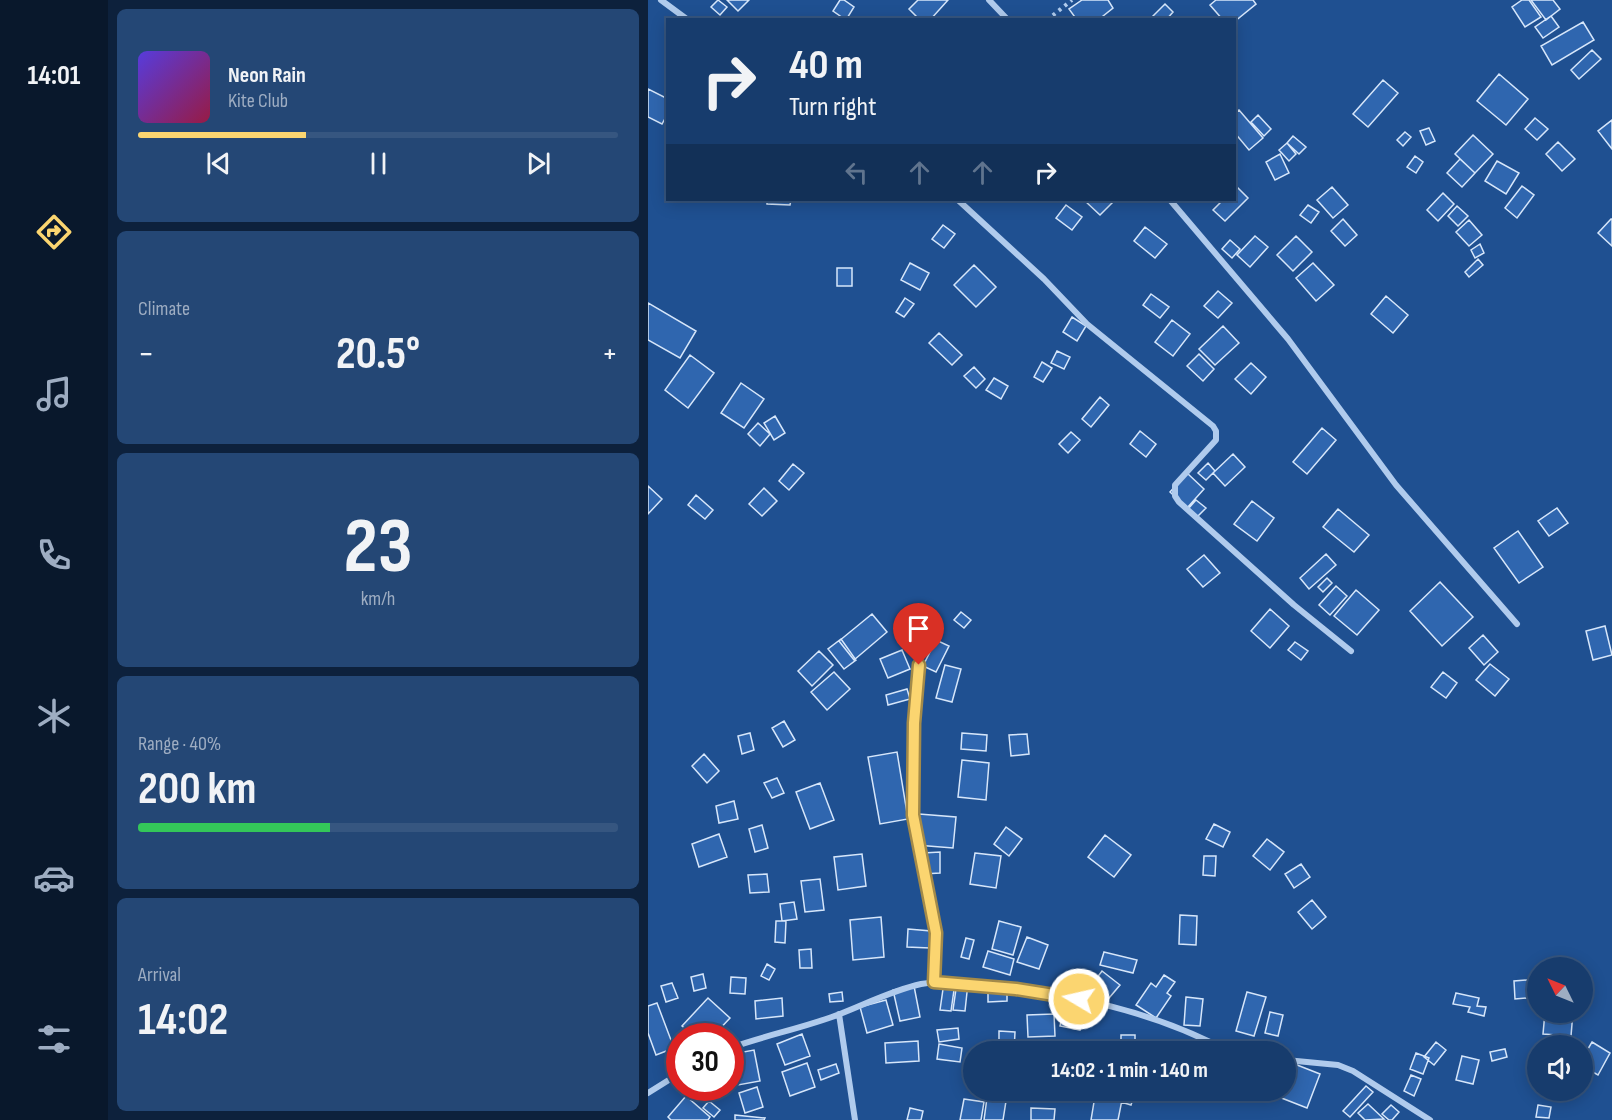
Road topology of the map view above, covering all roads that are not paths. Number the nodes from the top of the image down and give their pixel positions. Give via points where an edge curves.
1 (661, 0) edge
2 (989, 0) edge
3 (685, 18) edge
4 (1006, 18) edge
5 (959, 201) edge
6 (1171, 201) edge
7 (1517, 624) dead end
8 (1351, 651) dead end
9 (919, 665) dead end
10 (934, 982) junction
11 (839, 1014) junction
12 (1210, 1041) edge
13 (744, 1044) edge
14 (1296, 1061) edge
15 (666, 1082) edge
16 (648, 1093) edge
17 (855, 1120) edge
18 (1430, 1120) edge

1 - 3 street
2 - 4 street
5 - 8 street via 1087,324 1216,430 1216,440 1175,485 1175,496 1294,605
6 - 7 street via 1288,339 1396,485
9 - 10 street via 913,815 936,933
10 - 11 street via 906,988
10 - 12 street via 1101,1002
11 - 13 street
11 - 17 street
14 - 18 street via 1338,1065 1353,1071
15 - 16 street

